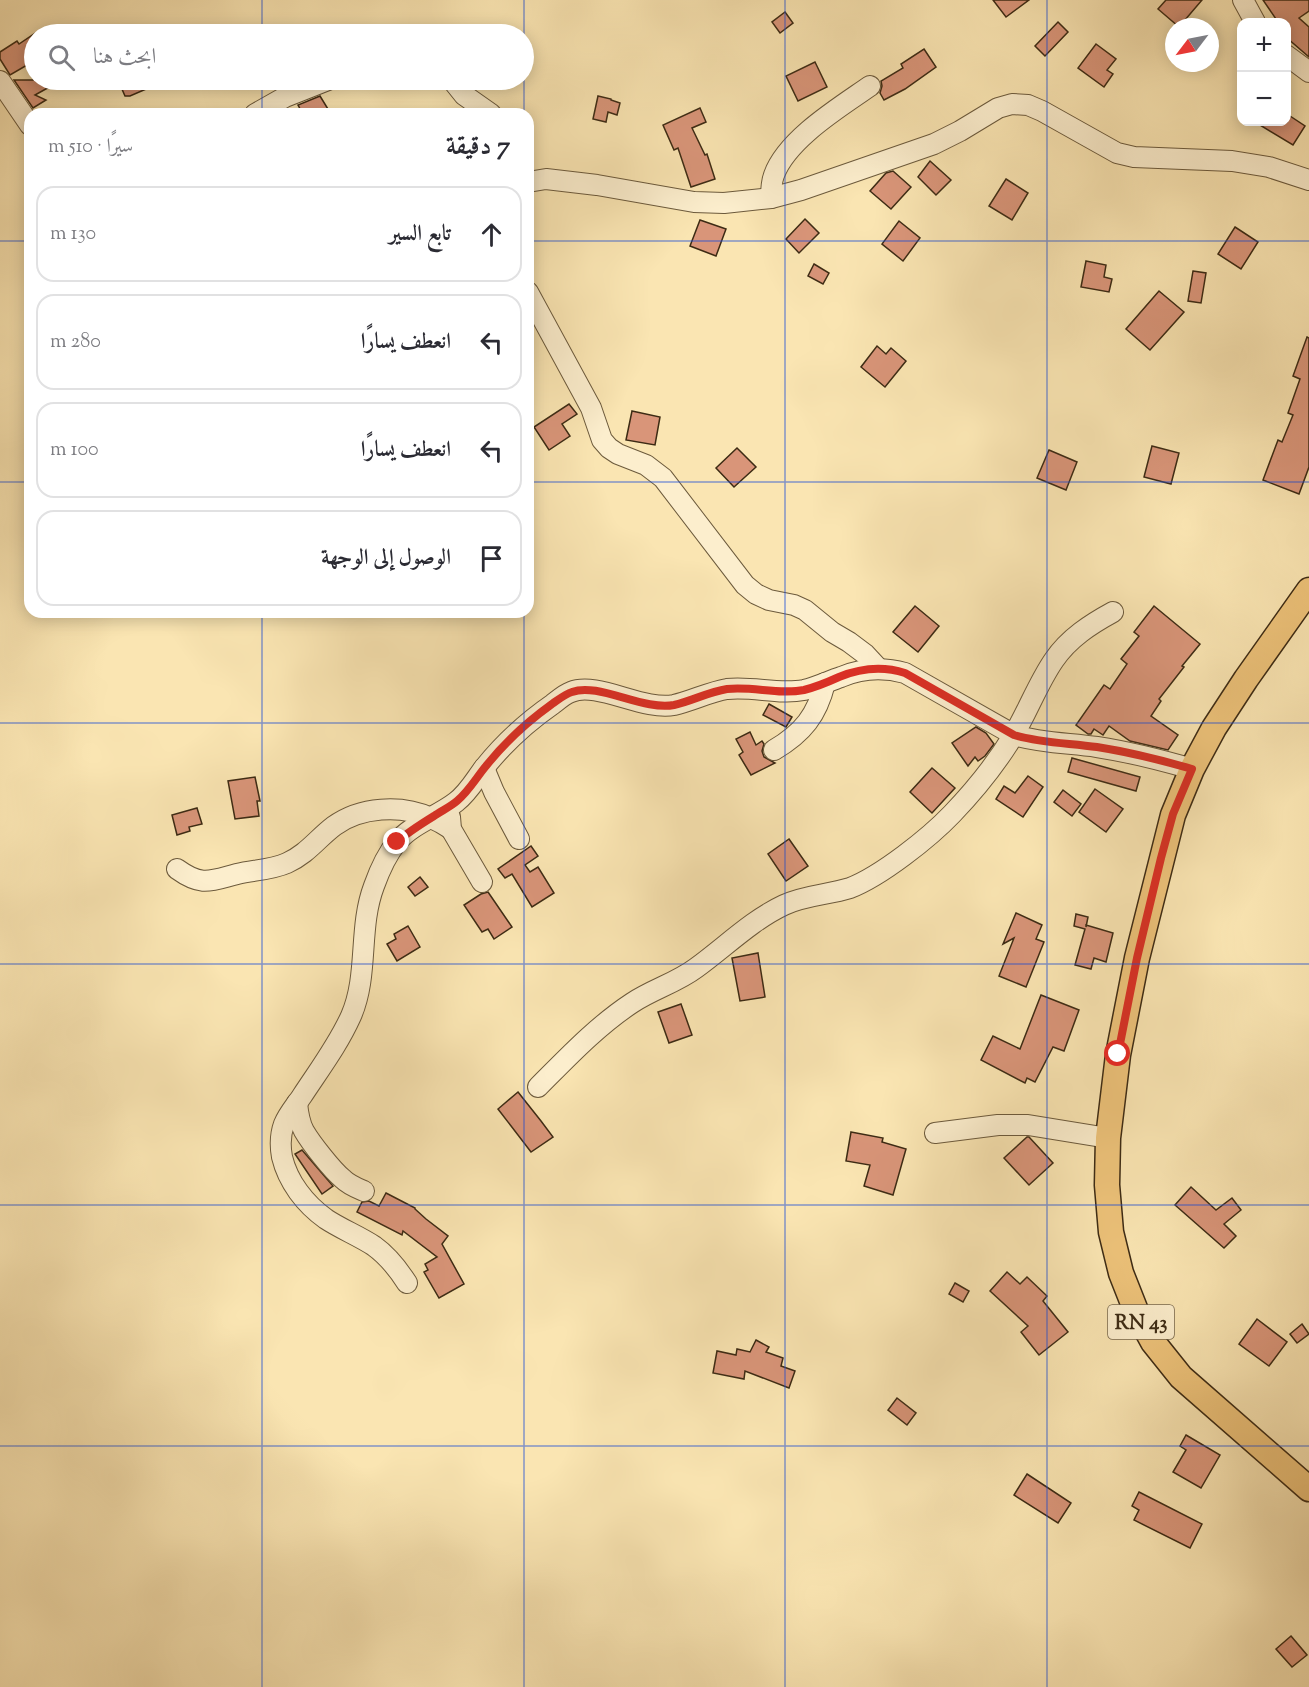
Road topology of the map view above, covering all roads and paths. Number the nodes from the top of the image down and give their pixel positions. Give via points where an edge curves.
1 (1243, 0) edge
2 (1253, 18) edge
3 (1291, 58) edge
4 (1309, 72) edge
5 (0, 81) edge
6 (870, 86) dead end
7 (303, 90) edge
8 (460, 90) edge
9 (266, 108) edge
10 (482, 108) edge
11 (24, 116) edge
12 (534, 178) edge
13 (1309, 180) edge
14 (771, 198) junction
15 (534, 303) edge
16 (1309, 591) edge
17 (1113, 612) dead end
18 (878, 668) junction
19 (825, 683) junction
20 (1014, 735) junction
21 (774, 750) dead end
22 (484, 768) junction
23 (1192, 769) junction
24 (457, 801) junction
25 (431, 817) junction
26 (451, 829) junction
27 (519, 839) dead end
28 (177, 868) dead end
29 (482, 882) dead end
30 (538, 1087) dead end
31 (297, 1103) junction
32 (935, 1133) dead end
33 (1108, 1138) junction
34 (364, 1191) dead end
35 (407, 1283) dead end
36 (1309, 1489) edge

1 - 2 street
3 - 4 street
5 - 11 street
6 - 14 street via 794,146 775,173
7 - 9 street
8 - 10 street
12 - 14 street via 694,202
13 - 14 street via 1232,160 1134,158 1117,153 1042,111 1012,104 934,144
15 - 18 street via 609,448 646,465 663,478 751,590 769,600 804,610
16 - 23 main road, RN 43 via 1246,679
17 - 20 street via 1071,640 1054,660
18 - 19 street
18 - 20 street via 905,673
19 - 21 street via 808,723
19 - 22 street via 786,692 727,689 659,706 583,689 571,692 533,718
20 - 23 street via 1144,756
20 - 30 street via 985,778 951,816 912,849 866,881 804,897 764,916 695,969 629,1005
22 - 24 street
22 - 27 street
23 - 33 main road, RN 43 via 1173,814 1137,958 1118,1054
24 - 25 street
24 - 26 street via 450,819
25 - 26 street
25 - 28 street via 411,811 364,811 332,828 304,854 268,869 205,881 189,878
25 - 31 street via 397,842 383,865 368,908 362,971 353,1011
26 - 29 street
31 - 34 street via 299,1118 314,1144 342,1178
31 - 35 street via 283,1126 280,1143 299,1193 326,1219 386,1256
32 - 33 street via 1028,1125
33 - 36 main road, RN 43 via 1110,1232 1121,1273 1147,1332 1181,1377

